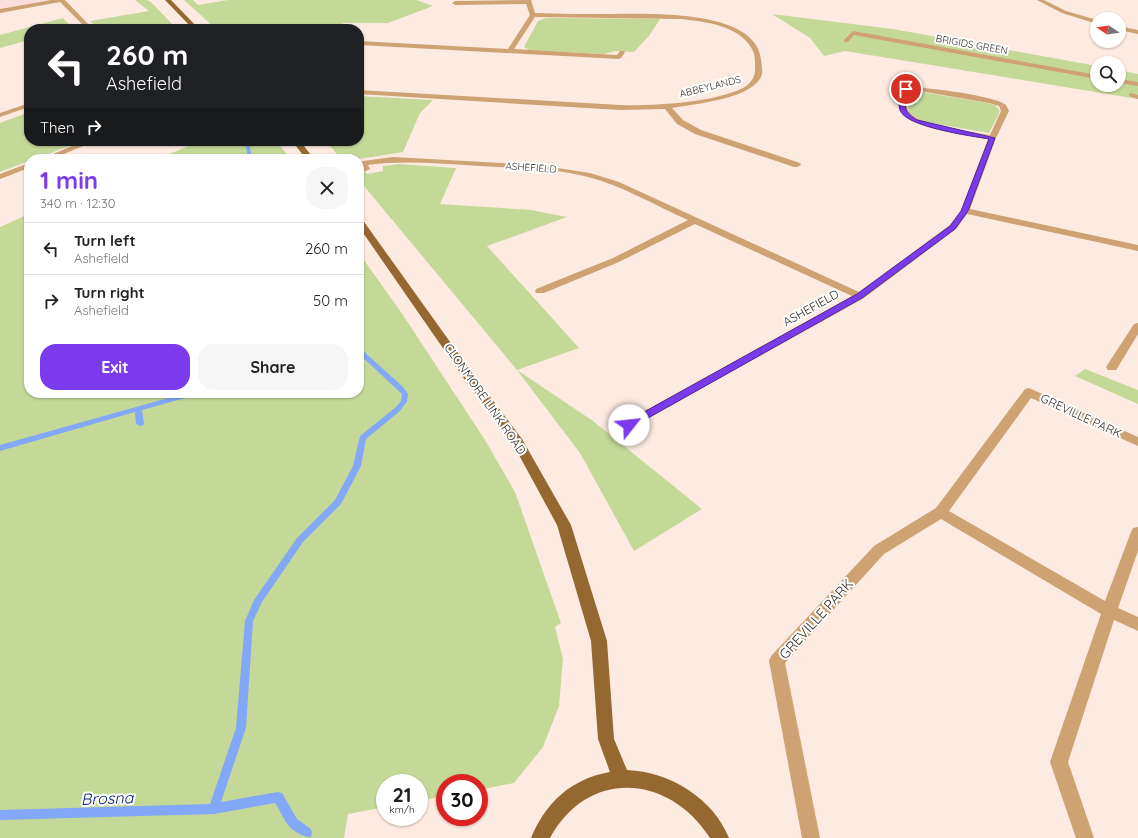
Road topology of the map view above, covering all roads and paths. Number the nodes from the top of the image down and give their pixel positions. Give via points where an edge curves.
1 (61, 0) edge
2 (168, 0) edge
3 (1040, 0) edge
4 (528, 1) edge
5 (455, 3) dead end
6 (0, 11) edge
7 (534, 15) junction
8 (1090, 20) edge
9 (85, 24) edge
10 (191, 24) edge
11 (1126, 29) edge
12 (1138, 32) edge
13 (846, 41) dead end
14 (364, 43) edge
15 (510, 51) junction
16 (622, 52) dead end
17 (1090, 76) edge
18 (1126, 82) edge
19 (1138, 84) edge
20 (364, 92) edge
21 (24, 107) edge
22 (667, 107) junction
23 (0, 115) edge
24 (992, 138) junction
25 (78, 146) edge
26 (300, 146) edge
27 (58, 154) edge
28 (306, 154) edge
29 (364, 163) edge
30 (364, 166) edge
31 (796, 166) dead end
32 (24, 167) edge
33 (366, 169) dead end
34 (0, 177) edge
35 (965, 211) junction
36 (696, 220) junction
37 (364, 228) edge
38 (1138, 248) edge
39 (540, 291) dead end
40 (860, 296) junction
41 (1138, 326) edge
42 (1112, 368) dead end
43 (629, 425) dead end
44 (1138, 442) edge
45 (941, 512) junction
46 (1138, 532) edge
47 (1109, 611) junction
48 (1138, 624) edge
49 (621, 778) junction
50 (540, 838) edge
51 (720, 838) edge
52 (811, 838) edge
53 (1085, 838) edge

1 - 6 street
1 - 9 street
2 - 10 main road
3 - 8 street via 1064,12
4 - 5 street
4 - 7 street
7 - 15 street
7 - 22 street, ABBEYLANDS via 698,19 734,30 754,47 759,56 758,79 745,88
11 - 12 street
13 - 17 street, BRIGIDS GREEN via 854,33
14 - 15 street
15 - 16 street via 619,57
18 - 19 street
20 - 22 street, ABBEYLANDS via 622,107
21 - 23 street
22 - 31 street, ABBEYLANDS via 680,122 698,132
24 - 24 street, ASHEFIELD via 915,121 902,110 903,92 906,89 920,89 1002,105 1005,111
24 - 35 street, ASHEFIELD
25 - 27 street
26 - 28 main road
29 - 36 street, ASHEFIELD via 393,159 563,170 616,184
30 - 33 street, ASHEFIELD
32 - 34 street
35 - 38 street
35 - 40 street, ASHEFIELD via 953,227
36 - 39 street via 616,260
36 - 40 street, ASHEFIELD
37 - 49 main road, CLONMORE LINK ROAD via 518,442 564,525 598,641 606,739
40 - 43 street, ASHEFIELD
41 - 42 street
44 - 45 street, GREVILLE PARK via 1029,392
45 - 47 street
45 - 52 street, GREVILLE PARK via 879,550 777,661
46 - 47 street
47 - 48 street
47 - 53 street via 1059,762
49 - 50 main road via 594,784 569,798 549,820
49 - 51 main road via 649,781 676,791 700,810

